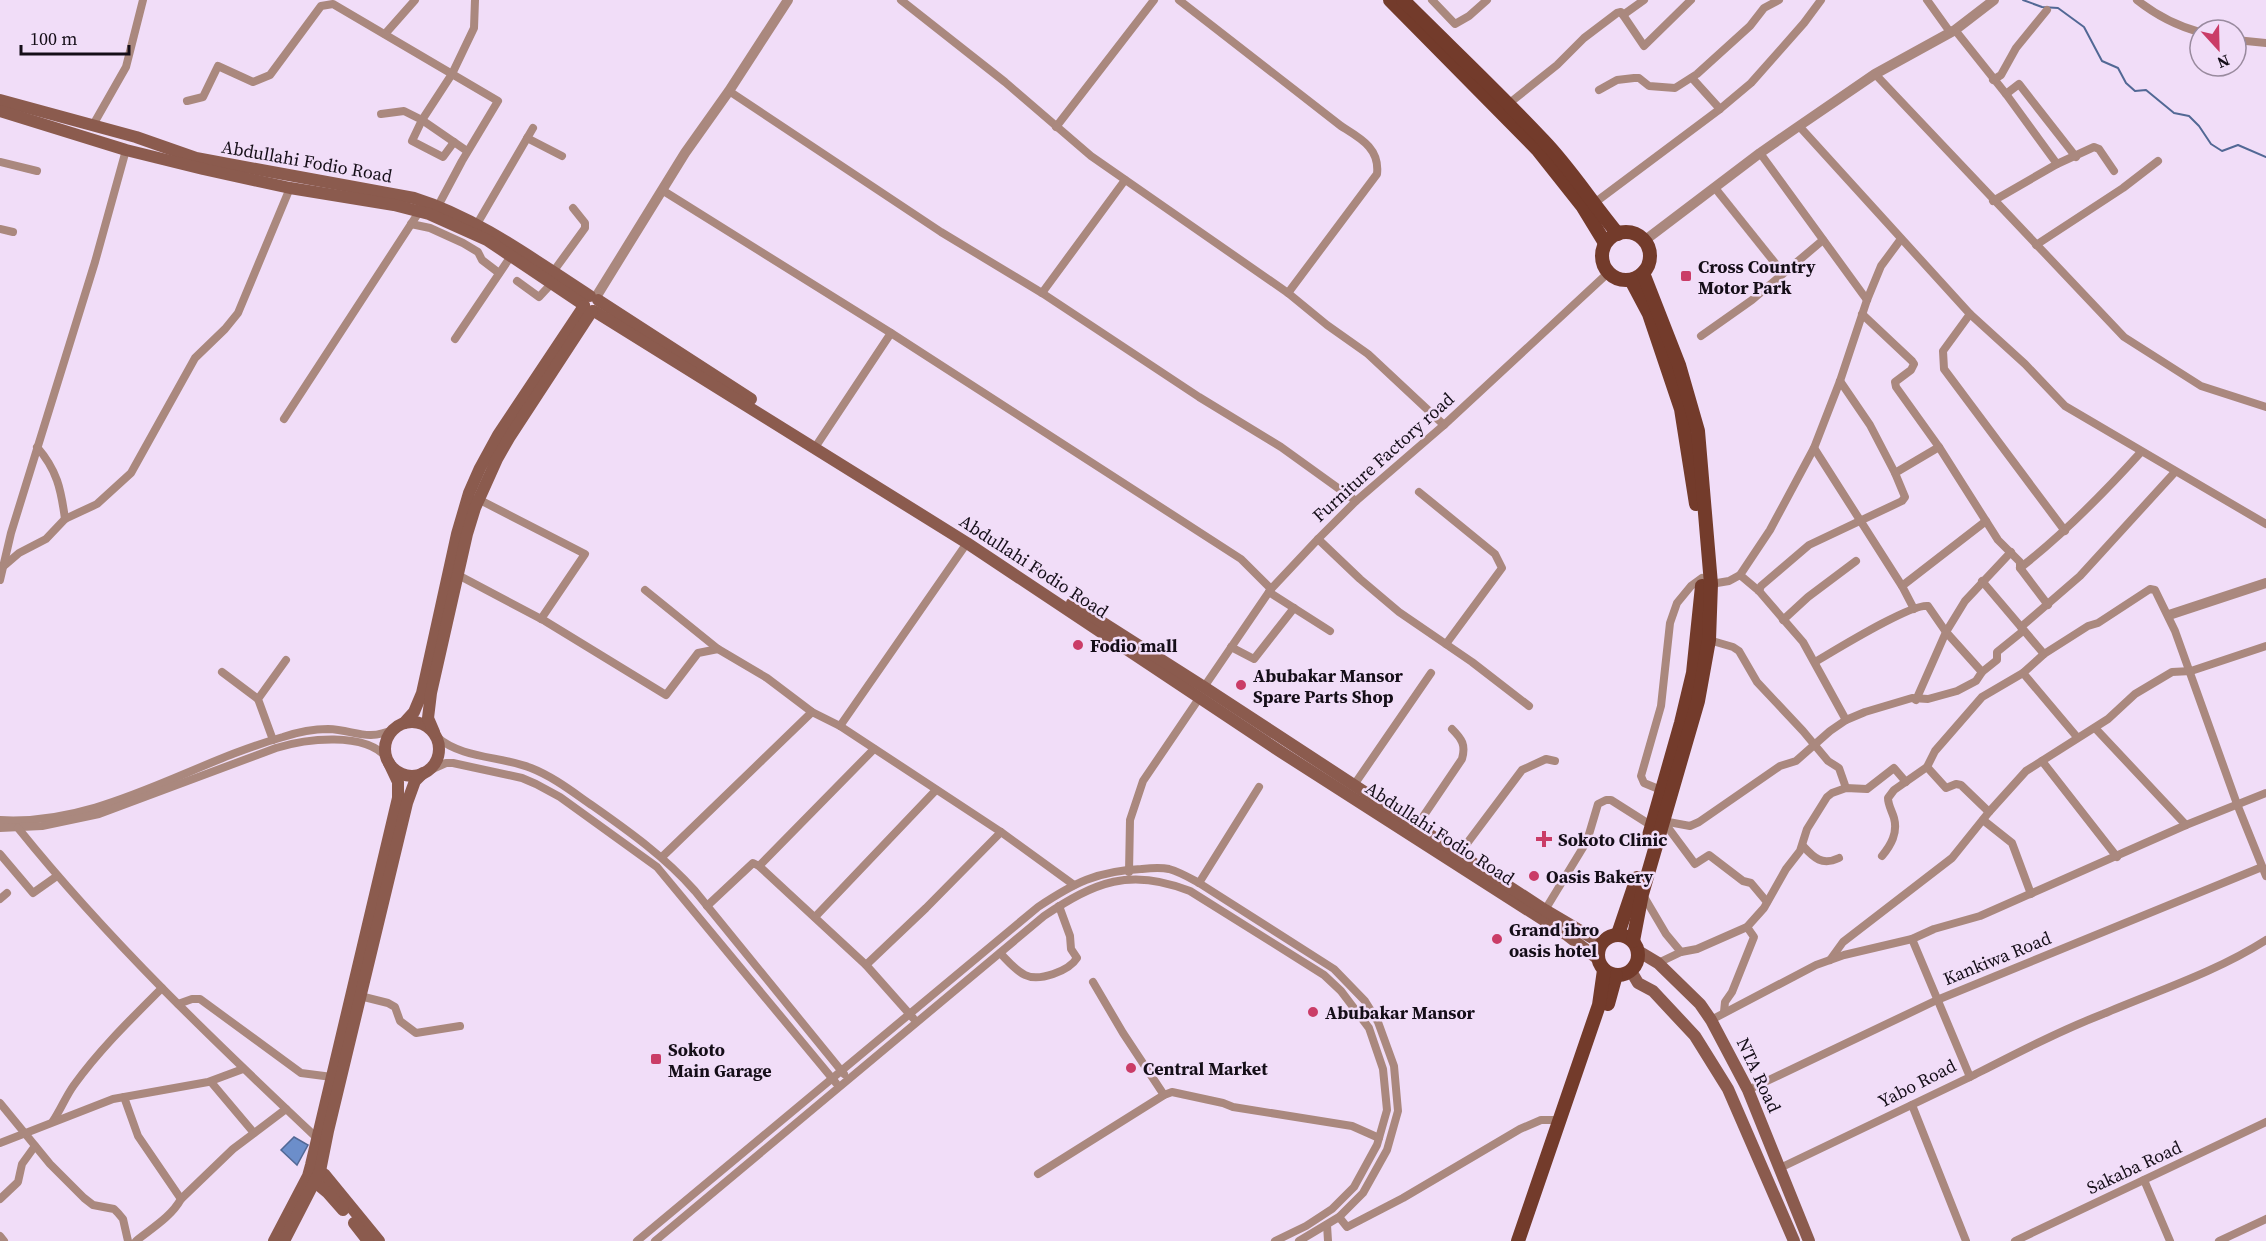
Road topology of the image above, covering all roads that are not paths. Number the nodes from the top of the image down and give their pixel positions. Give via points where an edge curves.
1 (143, 0) edge
2 (415, 0) edge
3 (475, 0) edge
4 (788, 0) edge
5 (902, 0) edge
6 (1154, 0) edge
7 (1179, 0) edge
8 (1389, 0) edge
9 (1403, 0) edge
10 (1432, 0) edge
11 (1487, 0) edge
12 (1644, 0) edge
13 (1691, 0) edge
14 (1779, 0) edge
15 (1821, 0) edge
16 (1926, 0) edge
17 (1994, 0) edge
18 (2137, 0) edge
19 (320, 3) edge
20 (2047, 10) dead end
21 (1623, 15) junction
22 (2188, 29) edge
23 (1952, 31) junction
24 (385, 34) junction
25 (2248, 41) edge
26 (2266, 43) edge
27 (452, 74) junction
28 (1875, 74) junction
29 (1692, 78) junction
30 (1993, 80) junction
31 (1599, 90) dead end
32 (729, 92) junction
33 (2006, 94) junction
34 (0, 100) edge
35 (187, 101) dead end
36 (1507, 105) junction
37 (1720, 109) junction
38 (0, 111) edge
39 (381, 114) dead end
40 (422, 120) junction
41 (93, 125) junction
42 (1799, 126) junction
43 (533, 128) dead end
44 (1056, 128) junction
45 (527, 138) junction
46 (454, 142) junction
47 (126, 150) junction
48 (467, 151) junction
49 (1760, 153) junction
50 (562, 156) dead end
51 (2076, 157) junction
52 (2158, 161) dead end
53 (0, 162) edge
54 (2057, 164) junction
55 (37, 171) dead end
56 (2114, 171) dead end
57 (1125, 180) junction
58 (290, 188) junction
59 (1715, 188) junction
60 (662, 190) junction
61 (1993, 201) junction
62 (1593, 204) junction
63 (438, 206) junction
64 (573, 208) dead end
65 (419, 212) junction
66 (411, 224) junction
67 (477, 224) junction
68 (0, 229) edge
69 (13, 232) dead end
70 (1618, 234) junction
71 (1901, 239) junction
72 (1824, 240) junction
73 (1644, 241) junction
74 (1605, 243) junction
75 (2036, 245) junction
76 (511, 256) junction
77 (499, 273) junction
78 (1608, 273) junction
79 (1783, 273) junction
80 (1637, 277) junction
81 (553, 278) junction
82 (517, 282) dead end
83 (1042, 293) junction
84 (1288, 293) junction
85 (1867, 300) junction
86 (591, 304) junction
87 (1862, 314) junction
88 (1970, 314) junction
89 (891, 333) junction
90 (1701, 336) dead end
91 (455, 339) dead end
92 (1840, 381) junction
93 (2266, 407) edge
94 (284, 419) dead end
95 (1444, 425) junction
96 (818, 443) junction
97 (38, 447) junction
98 (1814, 447) junction
99 (1939, 447) junction
100 (2141, 452) junction
101 (2175, 472) junction
102 (1895, 473) junction
103 (1419, 492) dead end
104 (478, 500) junction
105 (1356, 501) junction
106 (65, 519) junction
107 (1986, 520) junction
108 (1862, 521) junction
109 (2266, 524) edge
110 (2065, 531) junction
111 (1318, 539) junction
112 (967, 543) junction
113 (2011, 552) junction
114 (1856, 561) dead end
115 (5, 565) junction
116 (2020, 568) junction
117 (1740, 574) junction
118 (458, 575) junction
119 (0, 580) edge
120 (1707, 581) junction
121 (1982, 581) junction
122 (2266, 584) edge
123 (1902, 586) junction
124 (645, 590) dead end
125 (1270, 591) junction
126 (1759, 591) junction
127 (2048, 605) junction
128 (1294, 608) junction
129 (1914, 609) junction
130 (2169, 615) junction
131 (541, 619) junction
132 (1783, 620) junction
133 (2021, 627) junction
134 (1330, 631) dead end
135 (1946, 632) junction
136 (1709, 640) junction
137 (1446, 644) junction
138 (2266, 646) edge
139 (1231, 647) junction
140 (717, 648) junction
141 (2044, 654) junction
142 (286, 660) dead end
143 (1815, 662) junction
144 (2191, 671) junction
145 (222, 672) dead end
146 (1983, 672) junction
147 (1431, 673) dead end
148 (2023, 673) junction
149 (1202, 692) junction
150 (258, 699) junction
151 (1916, 700) junction
152 (1529, 706) dead end
153 (812, 712) junction
154 (1846, 720) junction
155 (399, 726) junction
156 (840, 726) junction
157 (2095, 728) junction
158 (1452, 729) dead end
159 (435, 734) junction
160 (2077, 737) junction
161 (273, 740) junction
162 (1814, 746) junction
163 (874, 749) junction
164 (388, 760) junction
165 (1554, 761) dead end
166 (2042, 761) junction
167 (1927, 767) junction
168 (426, 772) junction
169 (1906, 782) junction
170 (1354, 785) junction
171 (1258, 787) dead end
172 (1846, 788) junction
173 (936, 790) junction
174 (1661, 790) junction
175 (2266, 793) edge
176 (2237, 804) junction
177 (1989, 812) junction
178 (0, 820) edge
179 (1983, 820) junction
180 (1658, 824) junction
181 (2186, 825) junction
182 (1416, 827) junction
183 (0, 828) edge
184 (18, 828) junction
185 (1001, 832) junction
186 (1803, 846) junction
187 (0, 854) edge
188 (1460, 854) junction
189 (1882, 856) dead end
190 (662, 857) junction
191 (2117, 857) junction
192 (1839, 858) dead end
193 (759, 866) junction
194 (2262, 867) junction
195 (1129, 874) junction
196 (57, 876) junction
197 (2266, 876) edge
198 (1199, 883) junction
199 (1074, 885) junction
200 (1642, 894) junction
201 (2031, 894) junction
202 (1767, 902) junction
203 (707, 906) junction
204 (1059, 906) junction
205 (1545, 910) junction
206 (816, 917) junction
207 (1747, 927) junction
208 (1618, 934) junction
209 (1912, 939) junction
210 (2266, 940) edge
211 (1601, 943) junction
212 (1289, 946) junction
213 (1635, 946) junction
214 (1681, 952) junction
215 (1000, 953) junction
216 (1829, 960) junction
217 (1659, 963) junction
218 (866, 965) junction
219 (1606, 968) junction
220 (1631, 970) junction
221 (1093, 982) dead end
222 (162, 988) junction
223 (360, 996) junction
224 (1937, 1000) junction
225 (178, 1004) junction
226 (1724, 1012) junction
227 (910, 1015) junction
228 (1711, 1020) junction
229 (917, 1023) junction
230 (460, 1026) dead end
231 (243, 1069) junction
232 (842, 1072) junction
233 (332, 1077) junction
234 (1970, 1077) junction
235 (834, 1080) junction
236 (849, 1080) junction
237 (211, 1082) junction
238 (840, 1088) junction
239 (1748, 1090) junction
240 (1164, 1095) junction
241 (124, 1097) junction
242 (0, 1103) edge
243 (1912, 1105) junction
244 (286, 1109) junction
245 (1560, 1120) junction
246 (53, 1122) junction
247 (2266, 1122) edge
248 (24, 1133) junction
249 (254, 1133) junction
250 (318, 1138) junction
251 (1379, 1138) junction
252 (0, 1143) edge
253 (35, 1146) junction
254 (1780, 1168) junction
255 (314, 1174) junction
256 (1038, 1174) dead end
257 (2144, 1180) junction
258 (181, 1198) junction
259 (0, 1199) edge
260 (1339, 1217) junction
261 (2266, 1219) edge
262 (1327, 1225) junction
263 (0, 1236) edge
264 (4, 1241) edge
265 (128, 1241) edge
266 (136, 1241) edge
267 (274, 1241) edge
268 (284, 1241) edge
269 (368, 1241) edge
270 (379, 1241) edge
271 (637, 1241) edge
272 (655, 1241) edge
273 (1275, 1241) edge
274 (1299, 1241) edge
275 (1328, 1241) edge
276 (1518, 1241) edge
277 (1526, 1241) edge
278 (1794, 1241) edge
279 (1809, 1241) edge
280 (1966, 1241) edge
281 (2015, 1241) edge
282 (2170, 1241) edge
283 (2219, 1241) edge

1 - 41 street via 126,67
2 - 24 street
3 - 27 street via 474,28
4 - 32 street
5 - 44 street
6 - 44 street
7 - 84 street via 1368,143 1375,155 1377,174
8 - 74 main road via 1537,149 1583,207
9 - 36 main road
10 - 11 street via 1455,24
12 - 21 street
13 - 21 street via 1644,46
14 - 29 street via 1764,8 1750,26
15 - 37 street via 1751,83
16 - 23 street
17 - 23 street
18 - 22 street
19 - 24 street via 333,4
19 - 35 street via 270,75 253,82 218,66 203,98
20 - 30 street via 2016,48 2001,75
21 - 36 street via 1617,13 1584,38
23 - 28 street
23 - 30 street
24 - 27 street
25 - 26 street
27 - 40 street
27 - 48 street via 498,101
28 - 42 street
28 - 61 street
29 - 31 street via 1671,88 1649,86 1639,78 1620,78
29 - 37 street
30 - 33 street
32 - 60 street
32 - 83 street via 941,232
33 - 51 street via 2019,84
33 - 54 street
34 - 41 main road, Abdullahi Fodio Road
36 - 62 main road via 1550,147
37 - 62 street
38 - 47 main road, Abdullahi Fodio Road
39 - 40 street via 404,111
40 - 46 street
40 - 46 street via 412,141 443,157
41 - 63 main road, Abdullahi Fodio Road via 196,158 414,198
42 - 49 street
42 - 71 street
43 - 45 street
44 - 57 street
45 - 50 street
45 - 67 street
46 - 48 street
47 - 58 main road, Abdullahi Fodio Road
47 - 97 street
48 - 63 street
49 - 59 street
49 - 72 street
51 - 54 street
51 - 56 street via 2096,147
52 - 75 street
53 - 55 street
54 - 61 street
57 - 83 street
57 - 84 street
58 - 65 main road, Abdullahi Fodio Road
58 - 106 street via 238,313 195,358 131,473 97,504
59 - 73 street
59 - 79 street
60 - 86 street
60 - 89 street
61 - 75 street
62 - 70 main road
63 - 67 main road, Abdullahi Fodio Road
64 - 81 street via 585,228
65 - 66 street
65 - 76 main road, Abdullahi Fodio Road via 459,226
66 - 77 street via 464,243
66 - 94 street
67 - 81 main road, Abdullahi Fodio Road
68 - 69 street
70 - 73 main road via 1627,232
70 - 74 main road
71 - 85 street via 1881,266
71 - 88 street
72 - 79 street
72 - 85 street
73 - 80 main road via 1649,263
74 - 78 main road via 1601,259
75 - 93 street via 2124,337 2201,386
76 - 77 street
76 - 81 main road, Abdullahi Fodio Road
77 - 91 street
78 - 80 main road via 1619,280
78 - 95 street, Furniture Factory road
79 - 90 street
80 - 120 main road via 1679,365 1698,431
81 - 82 street via 539,297
81 - 86 main road, Abdullahi Fodio Road
83 - 105 street via 1281,447
84 - 95 street via 1368,354
85 - 87 street
86 - 96 main road, Abdullahi Fodio Road
86 - 104 main road via 509,438
86 - 112 main road, Abdullahi Fodio Road
86 - 155 main road via 498,435 480,468 457,534 422,693 414,712
87 - 92 street
87 - 99 street via 1914,364 1895,381 1896,387
88 - 100 street via 2064,406
88 - 110 street via 1943,351 1944,369
89 - 96 street
89 - 125 street via 1240,559
92 - 98 street
92 - 102 street via 1870,425
95 - 105 street, Furniture Factory road
96 - 149 main road, Abdullahi Fodio Road
97 - 106 street via 49,460 61,488
97 - 115 street
98 - 108 street
98 - 117 street via 1770,530
99 - 102 street
99 - 107 street
100 - 101 street
100 - 110 street
101 - 109 street
101 - 127 street via 2080,576
102 - 108 street via 1905,497
103 - 137 street via 1496,554 1502,568
104 - 118 main road
104 - 131 street via 585,554
105 - 111 street, Furniture Factory road
106 - 115 street via 46,539
107 - 113 street
107 - 123 street
108 - 123 street
108 - 126 street via 1809,545
110 - 116 street
111 - 125 street, Furniture Factory road
111 - 137 street via 1383,599
112 - 149 main road, Abdullahi Fodio Road
112 - 156 street
113 - 116 street
113 - 121 street
114 - 132 street
115 - 119 street
116 - 127 street
117 - 120 street via 1729,581
117 - 126 street
118 - 131 street
118 - 159 main road via 429,704 428,718
120 - 136 main road
120 - 174 main road via 1693,673
120 - 174 street via 1684,592 1670,623 1661,706 1641,776 1644,783
121 - 133 street
121 - 135 street
122 - 130 street
123 - 129 street
124 - 140 street
125 - 128 street
125 - 139 street, Furniture Factory road
126 - 132 street
127 - 133 street
128 - 134 street
128 - 139 street via 1254,660
129 - 135 street via 1928,606
129 - 143 street
130 - 141 street via 2155,590 2150,589
130 - 144 street
131 - 140 street via 666,696 698,653
132 - 143 street
133 - 141 street
133 - 146 street via 2023,632 1997,652 1997,660
135 - 146 street
135 - 151 street
136 - 162 street via 1739,651 1757,682
136 - 180 main road via 1698,701
137 - 152 street
138 - 144 street
139 - 149 street, Furniture Factory road
140 - 153 street via 767,678
141 - 148 street
142 - 150 street
143 - 154 street
144 - 157 street via 2172,672 2134,694
144 - 176 street
145 - 150 street
146 - 151 street via 1976,681 1957,691
147 - 170 street
148 - 160 street
148 - 167 street via 1982,697 1935,750
149 - 170 main road, Abdullahi Fodio Road
149 - 195 street, Furniture Factory road via 1143,781 1130,820
149 - 219 main road, Abdullahi Fodio Road via 1429,848 1567,935
150 - 161 street
151 - 154 street via 1912,698
153 - 156 street
153 - 190 street
154 - 162 street
155 - 159 main road via 420,723
155 - 161 street via 371,736 312,729
155 - 164 main road via 386,742
156 - 163 street
157 - 160 street
157 - 181 street
158 - 182 street via 1462,739 1462,759
159 - 168 main road via 438,755
159 - 190 street via 452,746 531,767 552,778
160 - 166 street
161 - 178 street via 97,807 41,818
162 - 172 street via 1839,768
162 - 180 street via 1699,822 1690,826
163 - 173 street
163 - 193 street
164 - 168 main road via 394,769 408,775
164 - 184 street via 368,745 330,739 298,741 99,814
164 - 233 main road via 398,782 398,798
165 - 188 street via 1546,759 1522,770
166 - 177 street via 2026,771
166 - 191 street
167 - 169 street
167 - 177 street via 1946,788 1961,785
168 - 223 main road via 415,781 407,803
168 - 235 street via 453,763 536,783 657,867
169 - 172 street via 1894,768 1868,789
169 - 189 street via 1888,798 1895,821 1894,835
170 - 182 main road, Abdullahi Fodio Road
171 - 198 street
172 - 186 street via 1827,797 1807,829
173 - 185 street
173 - 206 street
174 - 180 main road
175 - 176 street
176 - 181 street
176 - 194 street
177 - 179 street
179 - 201 street via 2012,843
179 - 216 street via 1952,858 1843,942
180 - 200 main road
180 - 202 street via 1695,864 1709,855 1751,883
180 - 205 street via 1611,800 1598,804 1587,841
180 - 208 main road
181 - 191 street
182 - 188 main road, Abdullahi Fodio Road
183 - 184 street
184 - 196 street
185 - 199 street
185 - 218 street
186 - 192 street via 1819,861
186 - 202 street
187 - 196 street via 33,893
188 - 205 main road, Abdullahi Fodio Road
190 - 203 street
191 - 201 street
193 - 203 street via 753,863
193 - 206 street
194 - 197 street
194 - 224 street, Kankiwa Road
195 - 198 street via 1169,869
195 - 199 street via 1118,870
195 - 204 street
195 - 212 street via 1190,891
196 - 222 street
198 - 212 street
199 - 227 street via 1038,907
200 - 213 main road
200 - 214 street
201 - 209 street
202 - 207 street
203 - 232 street
204 - 215 street
204 - 215 street via 1077,958 1072,966 1028,977
205 - 211 main road, Abdullahi Fodio Road
206 - 218 street
207 - 214 street
207 - 226 street via 1754,937
208 - 211 main road
208 - 213 main road
209 - 216 street
209 - 224 street, Yabo Road
210 - 234 street
211 - 219 main road
212 - 251 street via 1341,991 1369,1028 1383,1069 1387,1110
212 - 260 street via 1334,969 1365,1001 1378,1022 1394,1066 1398,1111 1387,1150 1363,1193
213 - 217 main road, NTA Road
213 - 220 main road via 1636,965
214 - 217 street
215 - 229 street
216 - 226 street
217 - 228 main road, NTA Road
218 - 227 street
219 - 220 main road
219 - 245 main road via 1599,1005
219 - 277 main road via 1607,1007
220 - 278 main road, NTA Road via 1638,983 1653,991 1695,1036 1722,1079
221 - 240 street
222 - 225 street
222 - 246 street via 86,1069
223 - 230 street via 395,1007 400,1021 416,1033
223 - 255 main road
224 - 234 street, Yabo Road
224 - 239 street, Kankiwa Road
225 - 231 street
225 - 233 street via 200,999 301,1074
226 - 228 street
227 - 229 street
227 - 232 street
228 - 239 main road, NTA Road
229 - 236 street
231 - 237 street
231 - 244 street
232 - 235 street
232 - 236 street
233 - 250 main road
234 - 243 street, Yabo Road
235 - 238 street
235 - 271 street
236 - 238 street
237 - 241 street
237 - 249 street
238 - 272 street
239 - 254 main road, NTA Road
240 - 251 street via 1172,1092 1233,1107 1352,1126
240 - 256 street
241 - 246 street
241 - 258 street via 138,1136
242 - 248 street
243 - 254 street, Yabo Road
243 - 280 street
244 - 249 street
244 - 250 street
245 - 260 street via 1541,1120 1520,1128 1347,1227
245 - 276 main road
246 - 248 street
247 - 257 street, Sakaba Road
248 - 252 street
248 - 253 street
249 - 258 street
250 - 255 main road
251 - 273 street via 1354,1187 1332,1209
253 - 259 street via 22,1164 18,1182
253 - 265 street via 93,1205 118,1213
254 - 279 main road, NTA Road
255 - 267 main road
255 - 268 main road
255 - 269 main road
255 - 270 main road
257 - 281 street, Sakaba Road
257 - 282 street
258 - 266 street via 176,1208
260 - 262 street
261 - 283 street
262 - 274 street
262 - 275 street
263 - 264 street

